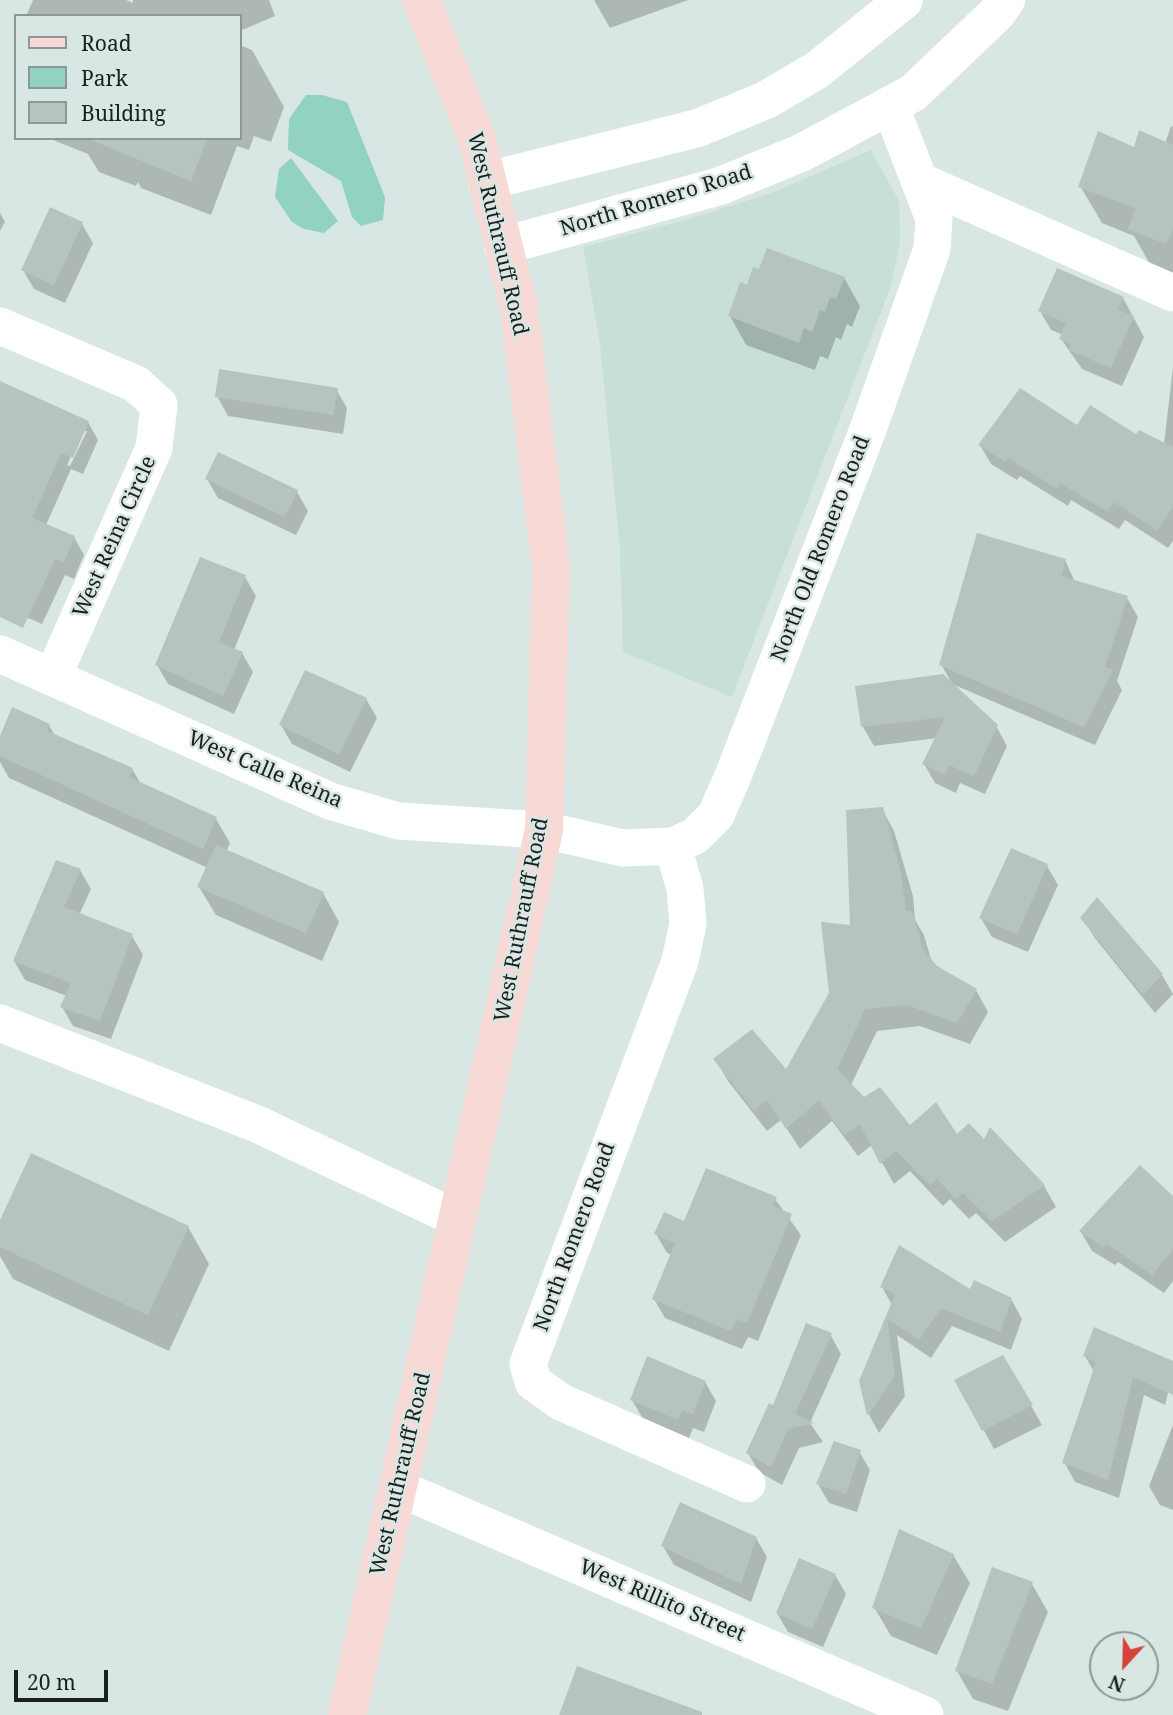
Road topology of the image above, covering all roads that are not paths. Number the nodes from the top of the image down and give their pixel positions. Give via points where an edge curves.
1 (421, 0) edge
2 (904, 0) edge
3 (1006, 0) edge
4 (890, 105) junction
5 (487, 181) junction
6 (922, 182) junction
7 (503, 246) junction
8 (1173, 293) edge
9 (0, 326) edge
10 (0, 654) edge
11 (53, 676) junction
12 (544, 830) junction
13 (673, 846) junction
14 (0, 1023) edge
15 (458, 1219) junction
16 (747, 1484) dead end
17 (398, 1488) junction
18 (347, 1715) edge
19 (926, 1715) edge

1 - 5 main road, West Ruthrauff Road via 474,132
2 - 5 street via 817,70 765,100 698,128
3 - 4 street, North Romero Road via 913,93
4 - 6 street, North Old Romero Road
4 - 7 street, North Romero Road via 801,153 720,187
5 - 7 main road, West Ruthrauff Road
6 - 8 street
6 - 13 street, North Old Romero Road via 934,219 932,249 867,432 716,815 695,836
7 - 12 main road, West Ruthrauff Road via 519,308 551,568
9 - 11 street, West Reina Circle via 136,384 159,405 154,448
10 - 11 street, West Calle Reina
11 - 12 street, West Calle Reina via 330,801 397,821
12 - 13 street, North Old Romero Road via 623,848
12 - 15 main road, West Ruthrauff Road
13 - 16 street, North Romero Road via 685,889 688,924 680,961 528,1364 533,1382 561,1402
14 - 15 street via 257,1124
15 - 17 main road, West Ruthrauff Road
17 - 18 main road, West Ruthrauff Road
17 - 19 street, West Rillito Street

